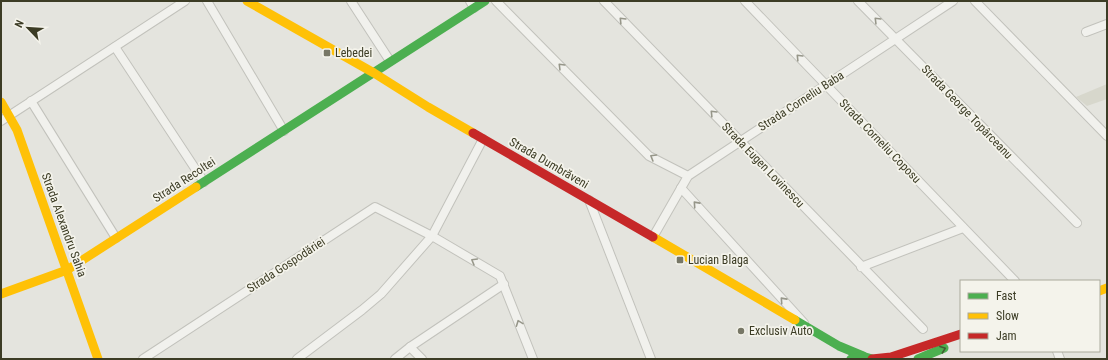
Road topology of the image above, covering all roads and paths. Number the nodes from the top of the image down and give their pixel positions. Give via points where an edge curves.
1 (185, 1) edge
2 (207, 1) edge
3 (247, 1) edge
4 (351, 1) edge
5 (485, 1) edge
6 (496, 1) edge
7 (604, 1) edge
8 (745, 1) edge
9 (858, 1) edge
10 (953, 1) edge
11 (975, 1) edge
12 (472, 4) edge
13 (1107, 24) edge
14 (1086, 32) dead end
15 (895, 39) junction
16 (115, 47) junction
17 (390, 61) junction
18 (374, 73) junction
19 (826, 85) junction
20 (31, 101) junction
21 (1, 102) edge
22 (10, 115) junction
23 (1, 121) edge
24 (284, 131) junction
25 (1107, 136) edge
26 (483, 139) junction
27 (740, 142) junction
28 (688, 176) junction
29 (204, 182) junction
30 (681, 188) junction
31 (589, 200) junction
32 (1077, 223) dead end
33 (963, 228) junction
34 (432, 236) junction
35 (653, 237) junction
36 (116, 238) junction
37 (861, 267) junction
38 (67, 270) junction
39 (1014, 280) edge
40 (504, 284) junction
41 (1, 294) edge
42 (810, 329) junction
43 (923, 329) dead end
44 (960, 334) edge
45 (960, 342) edge
46 (839, 346) junction
47 (410, 347) junction
48 (300, 358) edge
49 (869, 358) edge
50 (98, 359) edge
51 (143, 359) edge
52 (396, 359) edge
53 (422, 359) edge
54 (533, 359) edge
55 (651, 359) edge
56 (844, 359) edge
57 (851, 359) edge
58 (918, 359) edge

1 - 16 street
2 - 24 street
3 - 18 street, Strada Dumbrăveni
4 - 17 street
5 - 12 street, Strada Recoltei
28 -> 6 street via 649,156
27 -> 7 street, Strada Eugen Lovinescu
19 -> 8 street, Strada Corneliu Coposu
15 -> 9 street, Strada George Topârceanu
10 - 15 street, Strada Corneliu Baba
11 - 25 street
12 - 17 street, Strada Recoltei
13 - 14 street
15 - 19 street, Strada Corneliu Baba
15 - 32 street, Strada George Topârceanu
16 - 20 street
16 - 29 street
17 - 18 street, Strada Recoltei
18 - 24 street, Strada Recoltei
18 - 26 street, Strada Dumbrăveni
19 - 27 street, Strada Corneliu Baba
19 - 33 street, Strada Corneliu Coposu
20 - 22 street
20 - 36 street
21 - 22 street, Strada Alexandru Sahia
22 - 23 street
22 - 38 street, Strada Alexandru Sahia via 18,130
24 - 29 street, Strada Recoltei
26 - 31 street, Strada Dumbrăveni
26 - 34 street
27 - 28 street, Strada Corneliu Baba
27 - 37 street, Strada Eugen Lovinescu
28 - 30 street, Strada Corneliu Baba
29 - 36 street, Strada Recoltei
30 - 35 street, Strada Corneliu Baba
42 -> 30 street
31 - 35 street, Strada Dumbrăveni
31 - 55 street
33 - 37 street
33 - 39 street, Strada Corneliu Coposu
40 -> 34 street via 500,276
34 - 48 street via 381,294
34 - 51 street, Strada Gospodăriei via 375,206
35 - 42 street, Strada Dumbrăveni
36 - 38 street, Strada Recoltei
37 - 43 street, Strada Eugen Lovinescu
38 - 41 street, Strada Recoltei
38 - 50 street, Strada Alexandru Sahia
40 - 47 street
54 -> 40 street
42 - 46 street, Strada Dumbrăveni
44 - 49 street via 891,357
58 -> 45 street
46 - 49 street, Strada Dumbrăveni
46 - 56 street
47 - 52 street
47 - 53 street
49 - 57 street

